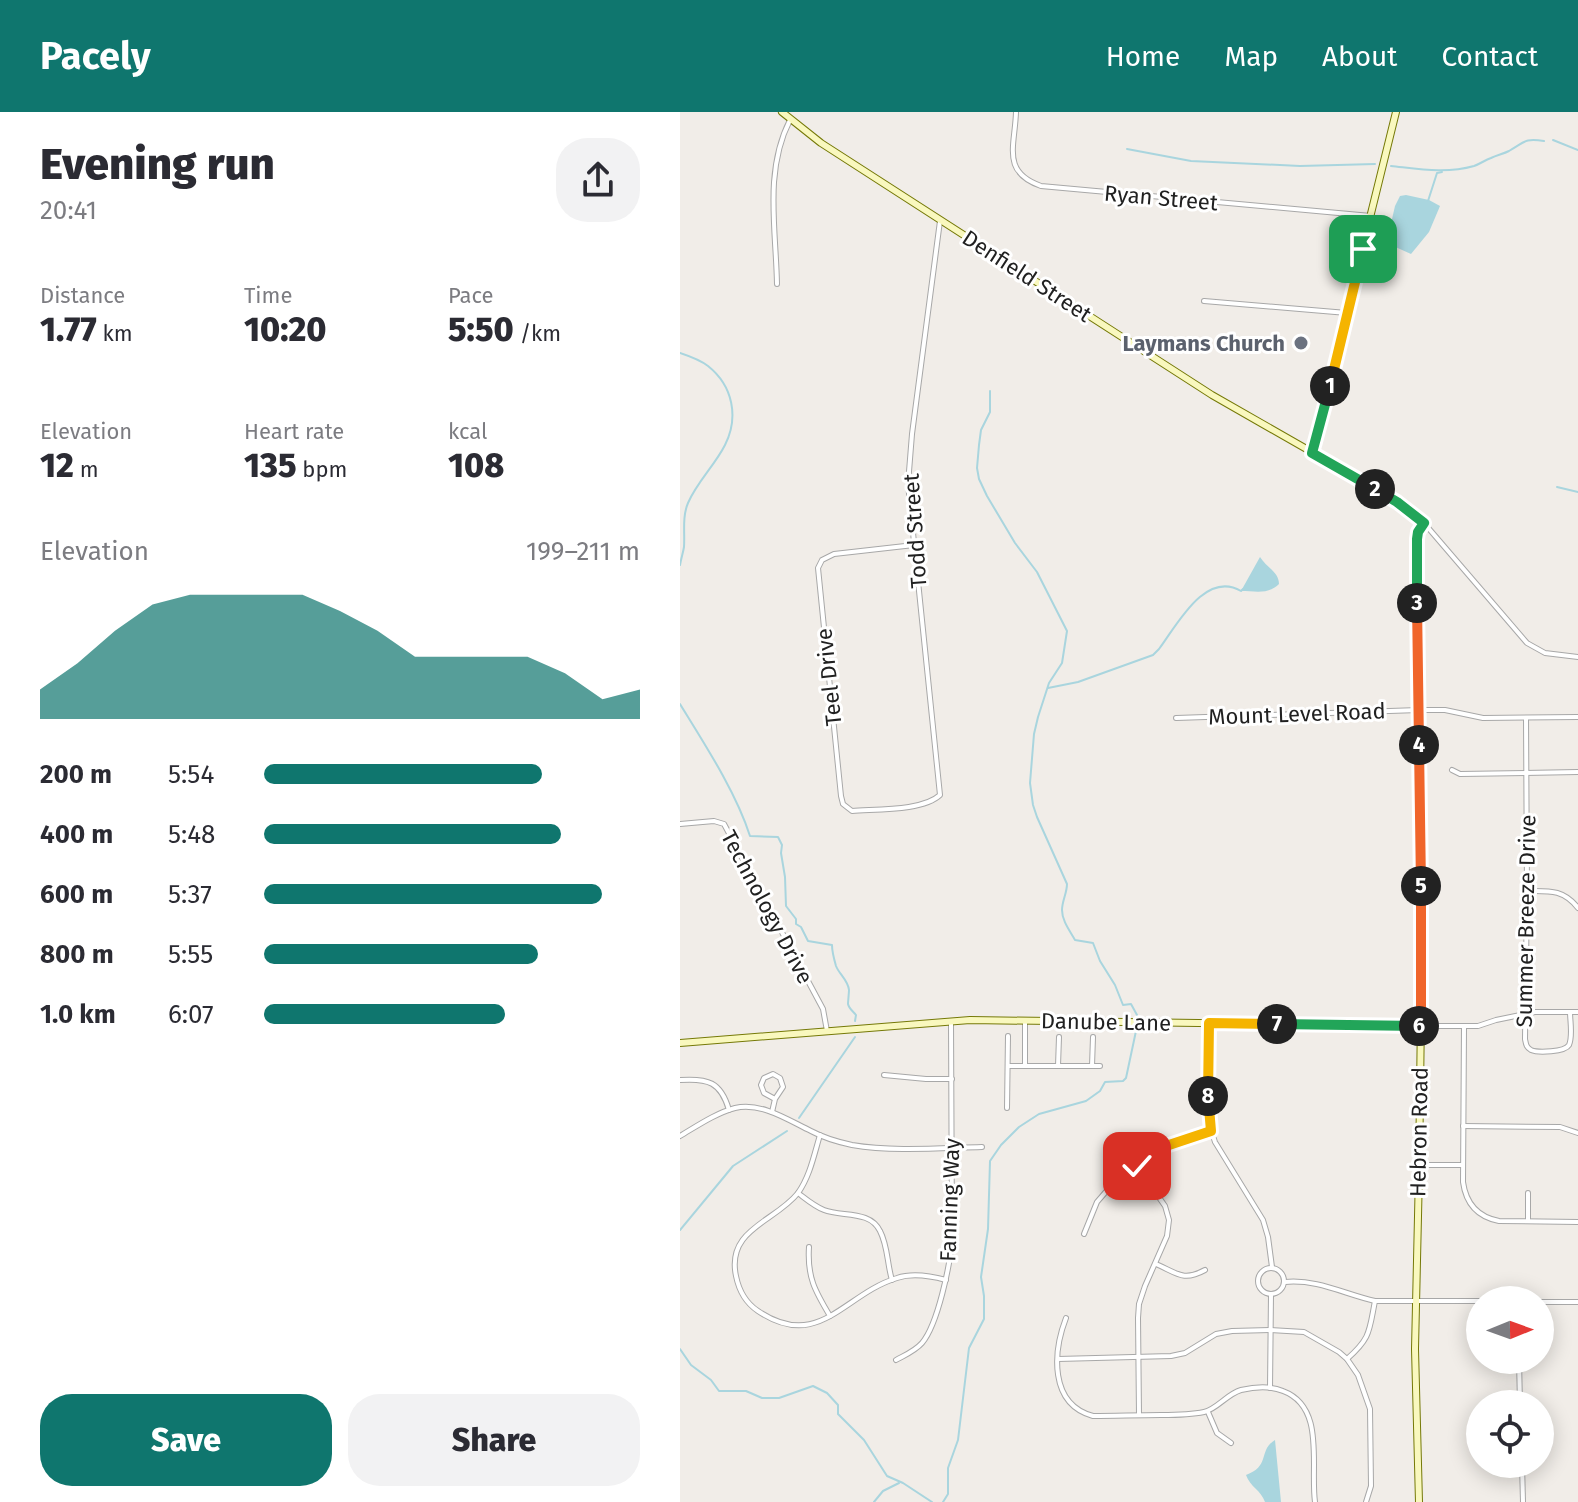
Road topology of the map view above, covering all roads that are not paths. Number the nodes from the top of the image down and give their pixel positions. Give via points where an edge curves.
1 (782, 112) edge
2 (1016, 112) edge
3 (1396, 112) edge
4 (790, 120) junction
5 (1371, 216) junction
6 (940, 220) junction
7 (777, 284) dead end
8 (1204, 301) dead end
9 (1347, 313) junction
10 (1312, 453) junction
11 (1424, 523) junction
12 (914, 545) junction
13 (1578, 657) edge
14 (1419, 710) junction
15 (1578, 717) edge
16 (1176, 718) dead end
17 (1526, 718) junction
18 (1452, 770) dead end
19 (1578, 772) edge
20 (1526, 773) junction
21 (841, 796) joint
22 (680, 824) edge
23 (1527, 891) junction
24 (1578, 908) edge
25 (1570, 1012) junction
26 (1578, 1012) edge
27 (1525, 1013) junction
28 (1025, 1020) junction
29 (951, 1021) junction
30 (1209, 1023) junction
31 (1420, 1026) junction
32 (1464, 1027) junction
33 (827, 1031) junction
34 (1008, 1036) dead end
35 (1059, 1037) dead end
36 (1093, 1037) dead end
37 (680, 1043) edge
38 (1008, 1066) junction
39 (1025, 1066) junction
40 (1058, 1066) junction
41 (1092, 1066) junction
42 (1100, 1066) dead end
43 (884, 1075) dead end
44 (952, 1079) junction
45 (680, 1080) edge
46 (775, 1099) junction
47 (1007, 1108) dead end
48 (729, 1110) junction
49 (772, 1112) junction
50 (1463, 1126) junction
51 (1211, 1131) junction
52 (1578, 1133) edge
53 (820, 1135) junction
54 (680, 1136) edge
55 (952, 1147) junction
56 (982, 1147) dead end
57 (1419, 1165) junction
58 (1463, 1165) junction
59 (1137, 1166) junction
60 (798, 1193) junction
61 (1528, 1193) dead end
62 (1528, 1221) junction
63 (1578, 1222) edge
64 (1084, 1234) dead end
65 (809, 1247) dead end
66 (1156, 1264) junction
67 (1272, 1267) junction
68 (1205, 1270) dead end
69 (892, 1280) junction
70 (946, 1280) junction
71 (1285, 1282) junction
72 (1271, 1294) junction
73 (1375, 1301) junction
74 (1466, 1301) edge
75 (1415, 1302) junction
76 (1554, 1302) edge
77 (1578, 1302) edge
78 (830, 1316) junction
79 (1066, 1318) dead end
80 (1270, 1330) junction
81 (1138, 1357) junction
82 (1058, 1359) junction
83 (1347, 1359) junction
84 (896, 1360) dead end
85 (1270, 1388) junction
86 (1208, 1412) junction
87 (1139, 1415) junction
88 (1231, 1443) dead end
89 (1522, 1478) edge
90 (1315, 1502) edge
91 (1366, 1502) edge
92 (1419, 1502) edge
93 (1523, 1502) edge

1 - 4 street, Denfield Street
2 - 5 street, Ryan Street via 1015,167 1026,181 1041,186
3 - 5 street
4 - 6 street, Denfield Street
4 - 7 street via 773,191
5 - 9 street
6 - 10 street, Denfield Street via 1189,381
6 - 12 street, Todd Street via 908,484
8 - 9 street
9 - 10 street
10 - 11 street, Denfield Street via 1387,495
11 - 13 street, Denfield Street via 1527,643 1545,653
11 - 14 street, Hebron Road via 1417,539
12 - 21 street, Teel Drive via 834,554 818,568
12 - 21 street, Todd Street via 940,795 922,805 852,811
14 - 16 street, Mount Level Road
14 - 17 street, Mount Level Road
14 - 31 street, Hebron Road
15 - 17 street, Mount Level Road
17 - 20 street, Summer Breeze Drive
18 - 20 street
19 - 20 street
20 - 23 street, Summer Breeze Drive
22 - 33 street, Technology Drive via 724,824 823,1009
23 - 24 street via 1559,893
23 - 27 street, Summer Breeze Drive
25 - 26 street, Danube Lane
25 - 27 street, Danube Lane
25 - 27 street, Summer Breeze Drive via 1569,1042 1559,1051 1529,1048
27 - 32 street, Danube Lane
28 - 29 street, Danube Lane
28 - 30 street, Danube Lane
28 - 39 street
29 - 33 street, Danube Lane
29 - 44 street, Fanning Way
30 - 31 street, Danube Lane
30 - 51 street
31 - 32 street, Danube Lane
31 - 57 street, Hebron Road
32 - 50 street
33 - 37 street, Danube Lane
34 - 38 street
35 - 40 street
36 - 41 street
38 - 39 street
38 - 47 street
39 - 40 street
40 - 41 street
41 - 42 street
43 - 44 street
44 - 55 street, Fanning Way
45 - 48 street via 702,1080 717,1087
46 - 46 street via 762,1090 768,1075 783,1082
46 - 49 street
48 - 49 street
48 - 54 street
49 - 53 street
50 - 52 street via 1560,1127
50 - 58 street
51 - 59 street via 1163,1147
51 - 67 street via 1263,1220
53 - 55 street via 865,1146
53 - 60 street
55 - 56 street
55 - 70 street, Fanning Way via 952,1240
57 - 58 street
57 - 75 street, Hebron Road
58 - 62 street via 1471,1206 1490,1219
59 - 64 street via 1102,1195
59 - 66 street via 1169,1220
60 - 69 street via 827,1211 875,1224
60 - 78 street via 744,1237 735,1262 737,1281 752,1307 778,1322 808,1326
61 - 62 street
62 - 63 street
65 - 78 street via 813,1286
66 - 68 street via 1184,1277
66 - 81 street via 1139,1304
67 - 71 street via 1283,1273
67 - 72 street via 1260,1273 1258,1282
69 - 70 street
69 - 78 street
70 - 84 street, Fanning Way via 927,1336
71 - 72 street via 1282,1290
71 - 73 street via 1321,1283
72 - 80 street
73 - 75 street
73 - 83 street via 1369,1335
74 - 75 street
75 - 92 street, Hebron Road
76 - 77 street
79 - 82 street
80 - 81 street via 1224,1332 1185,1353
80 - 83 street via 1304,1332
80 - 85 street
81 - 82 street
81 - 87 street
82 - 87 street via 1060,1390 1074,1408 1093,1416
83 - 91 street via 1370,1409 1371,1486
85 - 86 street via 1237,1391
85 - 90 street via 1297,1398 1311,1419
86 - 87 street
86 - 88 street via 1217,1433
89 - 93 street

